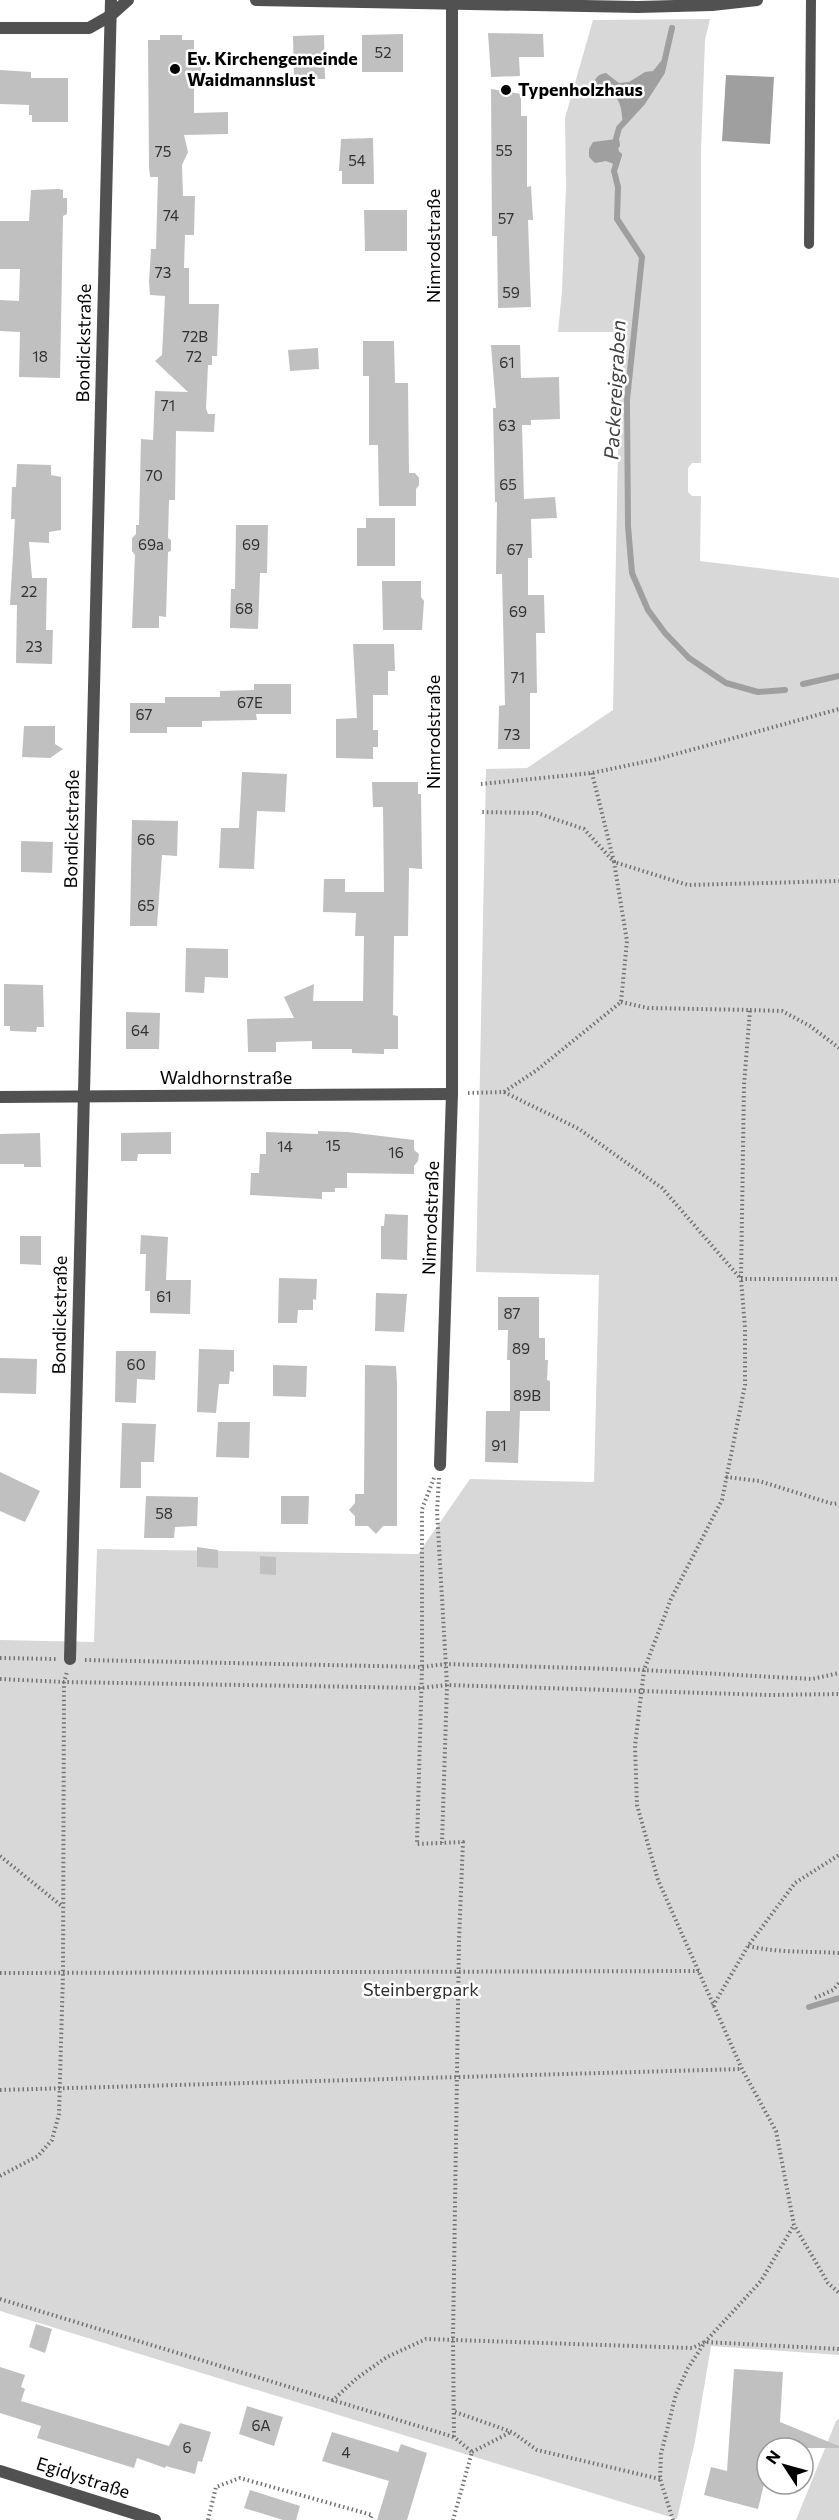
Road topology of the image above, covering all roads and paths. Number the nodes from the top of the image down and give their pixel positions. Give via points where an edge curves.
1 (111, 0) edge
2 (128, 0) edge
3 (256, 0) edge
4 (757, 0) edge
5 (811, 0) edge
6 (452, 2) edge
7 (110, 16) junction
8 (0, 28) edge
9 (809, 244) dead end
10 (839, 709) edge
11 (592, 773) junction
12 (481, 784) dead end
13 (480, 812) dead end
14 (614, 862) junction
15 (839, 881) edge
16 (621, 1002) junction
17 (750, 1010) junction
18 (839, 1048) edge
19 (504, 1092) junction
20 (452, 1094) junction
21 (84, 1096) junction
22 (0, 1097) edge
23 (741, 1279) junction
24 (839, 1279) edge
25 (440, 1465) junction
26 (726, 1477) junction
27 (839, 1503) edge
28 (0, 1658) edge
29 (70, 1659) junction
30 (446, 1664) junction
31 (422, 1667) junction
32 (644, 1670) junction
33 (839, 1673) edge
34 (0, 1679) edge
35 (64, 1682) junction
36 (447, 1685) junction
37 (421, 1688) junction
38 (643, 1691) junction
39 (839, 1694) edge
40 (442, 1843) junction
41 (839, 1855) edge
42 (0, 1857) edge
43 (63, 1908) junction
44 (748, 1946) junction
45 (839, 1953) edge
46 (700, 1971) junction
47 (459, 1972) junction
48 (0, 1973) edge
49 (63, 1973) junction
50 (839, 1983) edge
51 (815, 1998) dead end
52 (712, 2006) junction
53 (742, 2069) junction
54 (458, 2078) junction
55 (0, 2090) edge
56 (61, 2090) junction
57 (0, 2176) edge
58 (794, 2225) junction
59 (839, 2293) edge
60 (0, 2299) edge
61 (453, 2338) junction
62 (705, 2342) junction
63 (839, 2349) edge
64 (332, 2401) junction
65 (455, 2412) junction
66 (512, 2432) junction
67 (454, 2437) junction
68 (472, 2452) junction
69 (0, 2471) edge
70 (660, 2479) junction
71 (155, 2520) edge
72 (208, 2520) edge
73 (370, 2520) edge
74 (453, 2520) edge
75 (674, 2520) edge

1 - 7 street, Bondickstraße
2 - 7 street
3 - 6 street
4 - 6 street via 671,6
5 - 9 lane
6 - 20 street, Nimrodstraße
7 - 8 street via 89,28
7 - 21 street, Bondickstraße
10 - 11 path via 658,759
11 - 12 path
11 - 14 path
13 - 14 path via 537,813 584,828
14 - 15 path via 688,885
14 - 16 path via 627,941
16 - 17 path via 648,1008
16 - 19 path
17 - 18 path via 782,1011
17 - 23 path via 744,1085
19 - 20 path
19 - 23 path via 579,1129 662,1188
20 - 21 street, Waldhornstraße
20 - 25 street, Nimrodstraße
21 - 22 street, Waldhornstraße
21 - 29 street, Bondickstraße
23 - 24 path
23 - 26 path via 744,1384
25 - 30 path via 437,1511
25 - 31 path via 422,1509
26 - 27 path via 759,1481
26 - 32 path via 722,1500 671,1599
28 - 29 path
29 - 31 path
29 - 35 path
30 - 31 path
30 - 32 path
30 - 36 path
31 - 37 path
32 - 33 path via 812,1679
32 - 38 path
34 - 35 path
35 - 37 path
35 - 43 path
36 - 37 path
36 - 38 path
36 - 40 path
37 - 40 path via 417,1844
38 - 39 path
38 - 46 path via 635,1746 637,1805 658,1880
40 - 47 path via 463,1842
41 - 44 path via 795,1883
42 - 43 path
43 - 49 path
44 - 45 path via 771,1952
44 - 52 path
46 - 47 path
46 - 52 path
47 - 49 path
47 - 54 path
48 - 49 path
49 - 56 path
50 - 51 path
52 - 53 path
53 - 54 path
53 - 58 path via 776,2131
54 - 56 path
54 - 61 path
55 - 56 path
56 - 57 path via 52,2140 38,2156
58 - 59 path via 828,2283
58 - 62 path via 760,2281
60 - 64 path
61 - 62 path via 692,2348
61 - 64 path via 426,2339 387,2356
61 - 65 path
62 - 63 path
62 - 70 path via 676,2394 661,2454
64 - 67 path
65 - 66 path
65 - 67 path
66 - 68 path
66 - 70 path via 537,2450
67 - 68 path
68 - 74 path
69 - 71 street, Egidystraße
70 - 75 path
72 - 73 path via 216,2487 240,2478 372,2515

